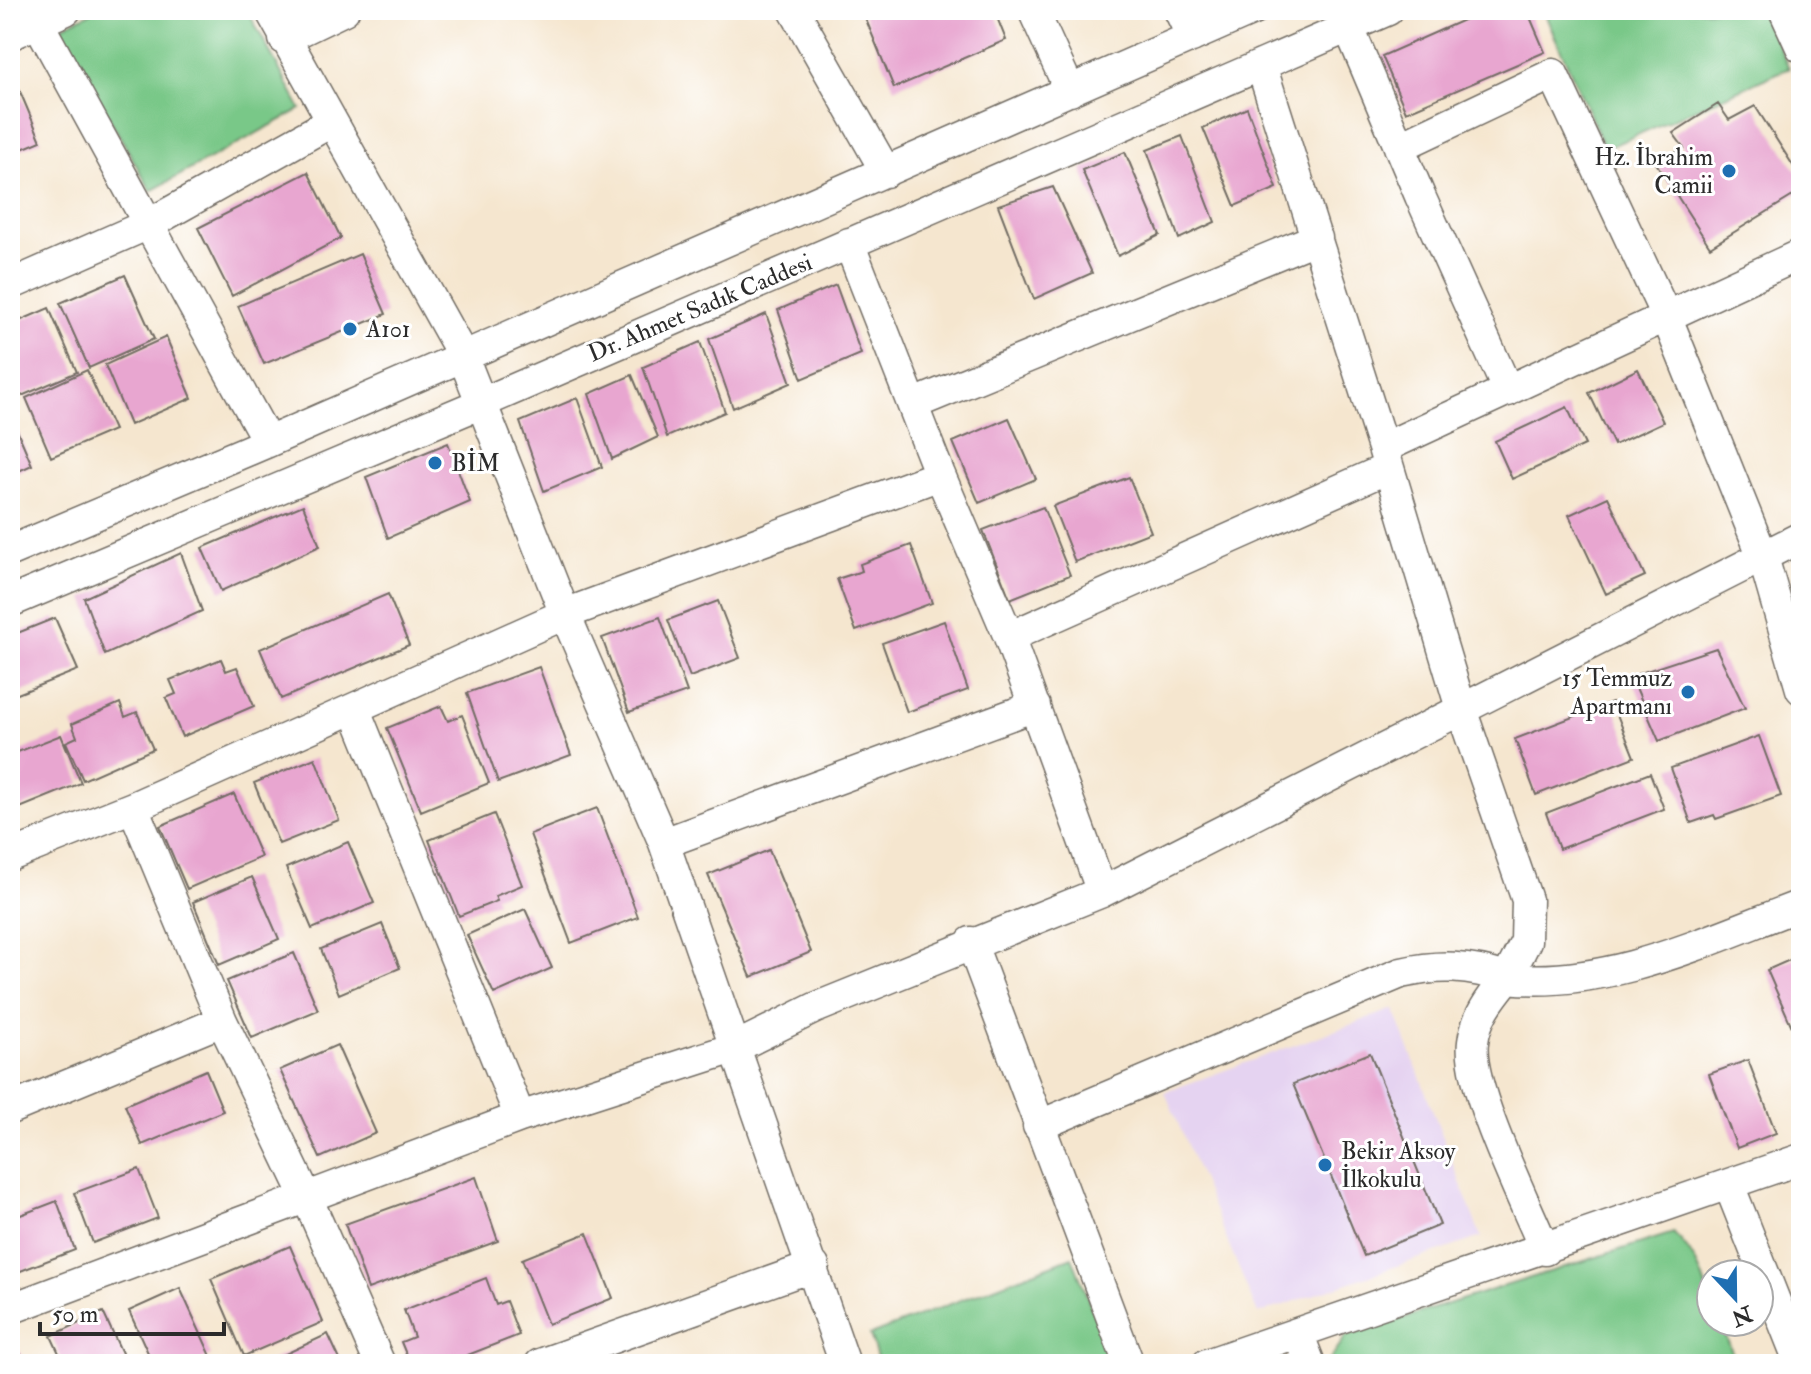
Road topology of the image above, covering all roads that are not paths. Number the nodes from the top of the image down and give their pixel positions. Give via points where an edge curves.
1 (270, 10) edge
2 (344, 10) edge
3 (794, 10) edge
4 (1033, 10) edge
5 (1253, 10) edge
6 (1388, 10) edge
7 (1784, 10) edge
8 (45, 14) edge
9 (1186, 24) edge
10 (1349, 28) junction
11 (10, 35) edge
12 (284, 39) junction
13 (1801, 47) edge
14 (1261, 65) junction
15 (1070, 91) junction
16 (331, 122) junction
17 (1399, 147) junction
18 (886, 172) junction
19 (151, 223) junction
20 (1317, 238) junction
21 (849, 243) junction
22 (1801, 254) edge
23 (10, 285) edge
24 (1667, 318) junction
25 (462, 354) junction
26 (1508, 391) junction
27 (484, 402) junction
28 (914, 404) junction
29 (268, 442) junction
30 (1386, 458) junction
31 (940, 475) junction
32 (1801, 537) edge
33 (10, 551) edge
34 (1763, 557) junction
35 (10, 602) edge
36 (565, 614) junction
37 (1009, 637) junction
38 (1801, 689) edge
39 (1035, 706) junction
40 (355, 710) junction
41 (1462, 712) junction
42 (133, 807) junction
43 (664, 843) junction
44 (10, 856) edge
45 (1102, 892) junction
46 (1801, 905) edge
47 (971, 942) junction
48 (1507, 978) junction
49 (222, 1021) junction
50 (734, 1048) junction
51 (10, 1109) edge
52 (520, 1117) junction
53 (1038, 1126) junction
54 (1801, 1159) edge
55 (1729, 1185) junction
56 (308, 1200) junction
57 (1545, 1250) junction
58 (814, 1266) junction
59 (10, 1309) edge
60 (1298, 1333) junction
61 (380, 1364) edge
62 (540, 1364) edge
63 (845, 1364) edge
64 (1129, 1364) edge
65 (1207, 1364) edge
66 (1310, 1364) edge
67 (1800, 1364) edge

1 - 12 street
2 - 12 street
3 - 18 street
4 - 15 street
5 - 9 street
6 - 10 street, Dr. Ahmet Sadık Caddesi
7 - 13 street
8 - 11 street
8 - 19 street
9 - 15 street
10 - 14 street, Dr. Ahmet Sadık Caddesi
10 - 17 street
12 - 16 street
14 - 20 street
14 - 21 street, Dr. Ahmet Sadık Caddesi
15 - 18 street
16 - 19 street
16 - 25 street
17 - 24 street via 1553,74
17 - 26 street
18 - 25 street
19 - 23 street
19 - 29 street
20 - 28 street
20 - 30 street
21 - 27 street, Dr. Ahmet Sadık Caddesi
21 - 28 street
22 - 24 street
24 - 26 street
24 - 34 street
25 - 27 street
25 - 29 street
26 - 30 street
27 - 35 street, Dr. Ahmet Sadık Caddesi
27 - 36 street
28 - 31 street
29 - 33 street
30 - 37 street
30 - 41 street
31 - 36 street
31 - 37 street
32 - 34 street
34 - 38 street
34 - 41 street
36 - 40 street
36 - 43 street
37 - 39 street
39 - 43 street
39 - 45 street
40 - 42 street
40 - 52 street
41 - 45 street
41 - 48 street via 1527,900 1526,941
42 - 44 street
42 - 49 street
43 - 50 street
45 - 47 street
46 - 48 street via 1625,968 1563,979
47 - 50 street
47 - 53 street
48 - 53 street via 1452,966 1401,973
48 - 57 street via 1477,1024 1472,1066
49 - 51 street
49 - 56 street
50 - 52 street
50 - 58 street
52 - 56 street
53 - 64 street
54 - 55 street
55 - 57 street
55 - 67 street
56 - 59 street
56 - 61 street
57 - 60 street
58 - 62 street
58 - 63 street
60 - 65 street
60 - 66 street

